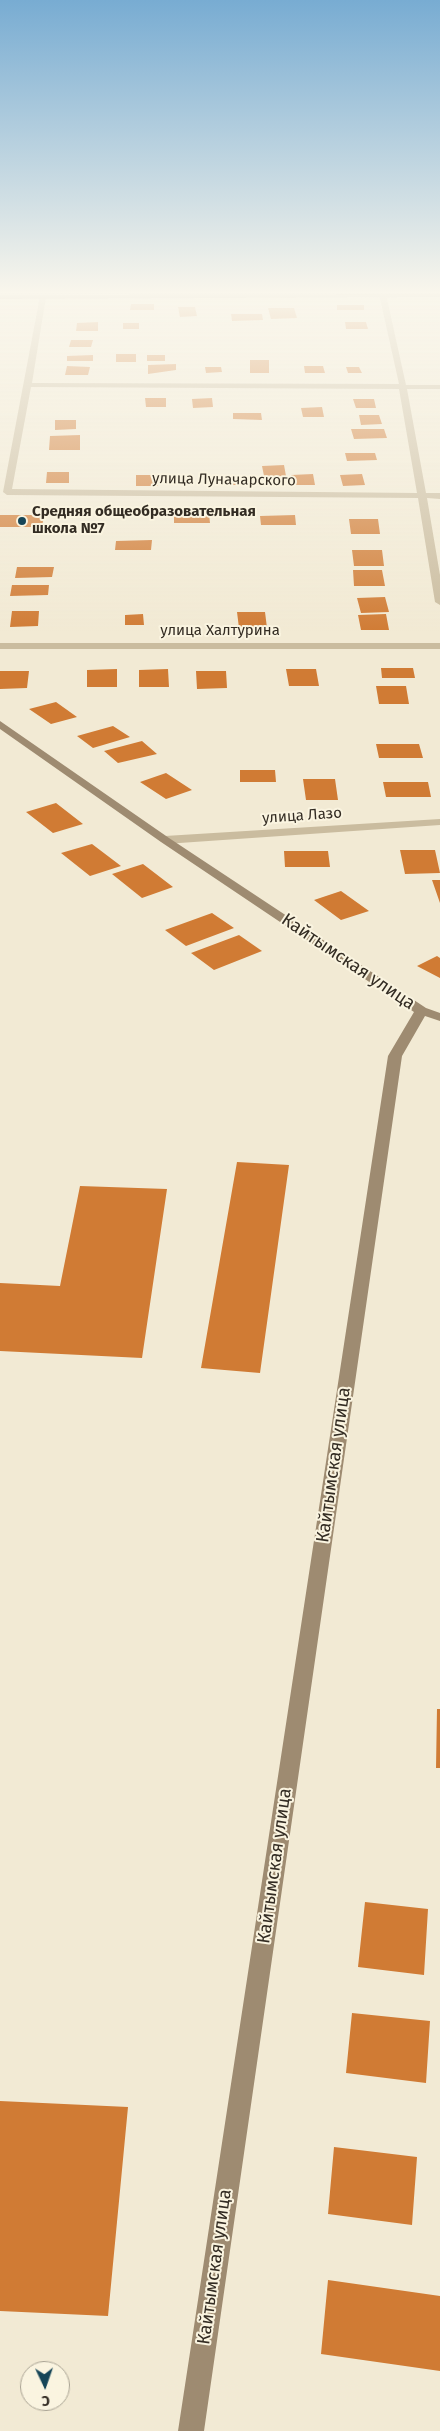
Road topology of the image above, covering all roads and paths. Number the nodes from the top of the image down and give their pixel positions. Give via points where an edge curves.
1 (24, 407) edge
2 (406, 407) edge
3 (421, 496) junction
4 (440, 496) edge
5 (440, 602) edge
6 (0, 646) edge
7 (440, 646) edge
8 (0, 724) edge
9 (440, 822) edge
10 (165, 840) junction
11 (422, 1011) junction
12 (440, 1017) edge
13 (191, 2431) edge

1 - 3 street, улица Луначарского via 7,492
2 - 3 street
3 - 4 street, улица Луначарского
3 - 5 street
6 - 7 street, улица Халтурина
8 - 10 street, Кайтымская улица
9 - 10 street, улица Лазо
10 - 11 street, Кайтымская улица
11 - 12 street
11 - 13 street, Кайтымская улица via 395,1056

